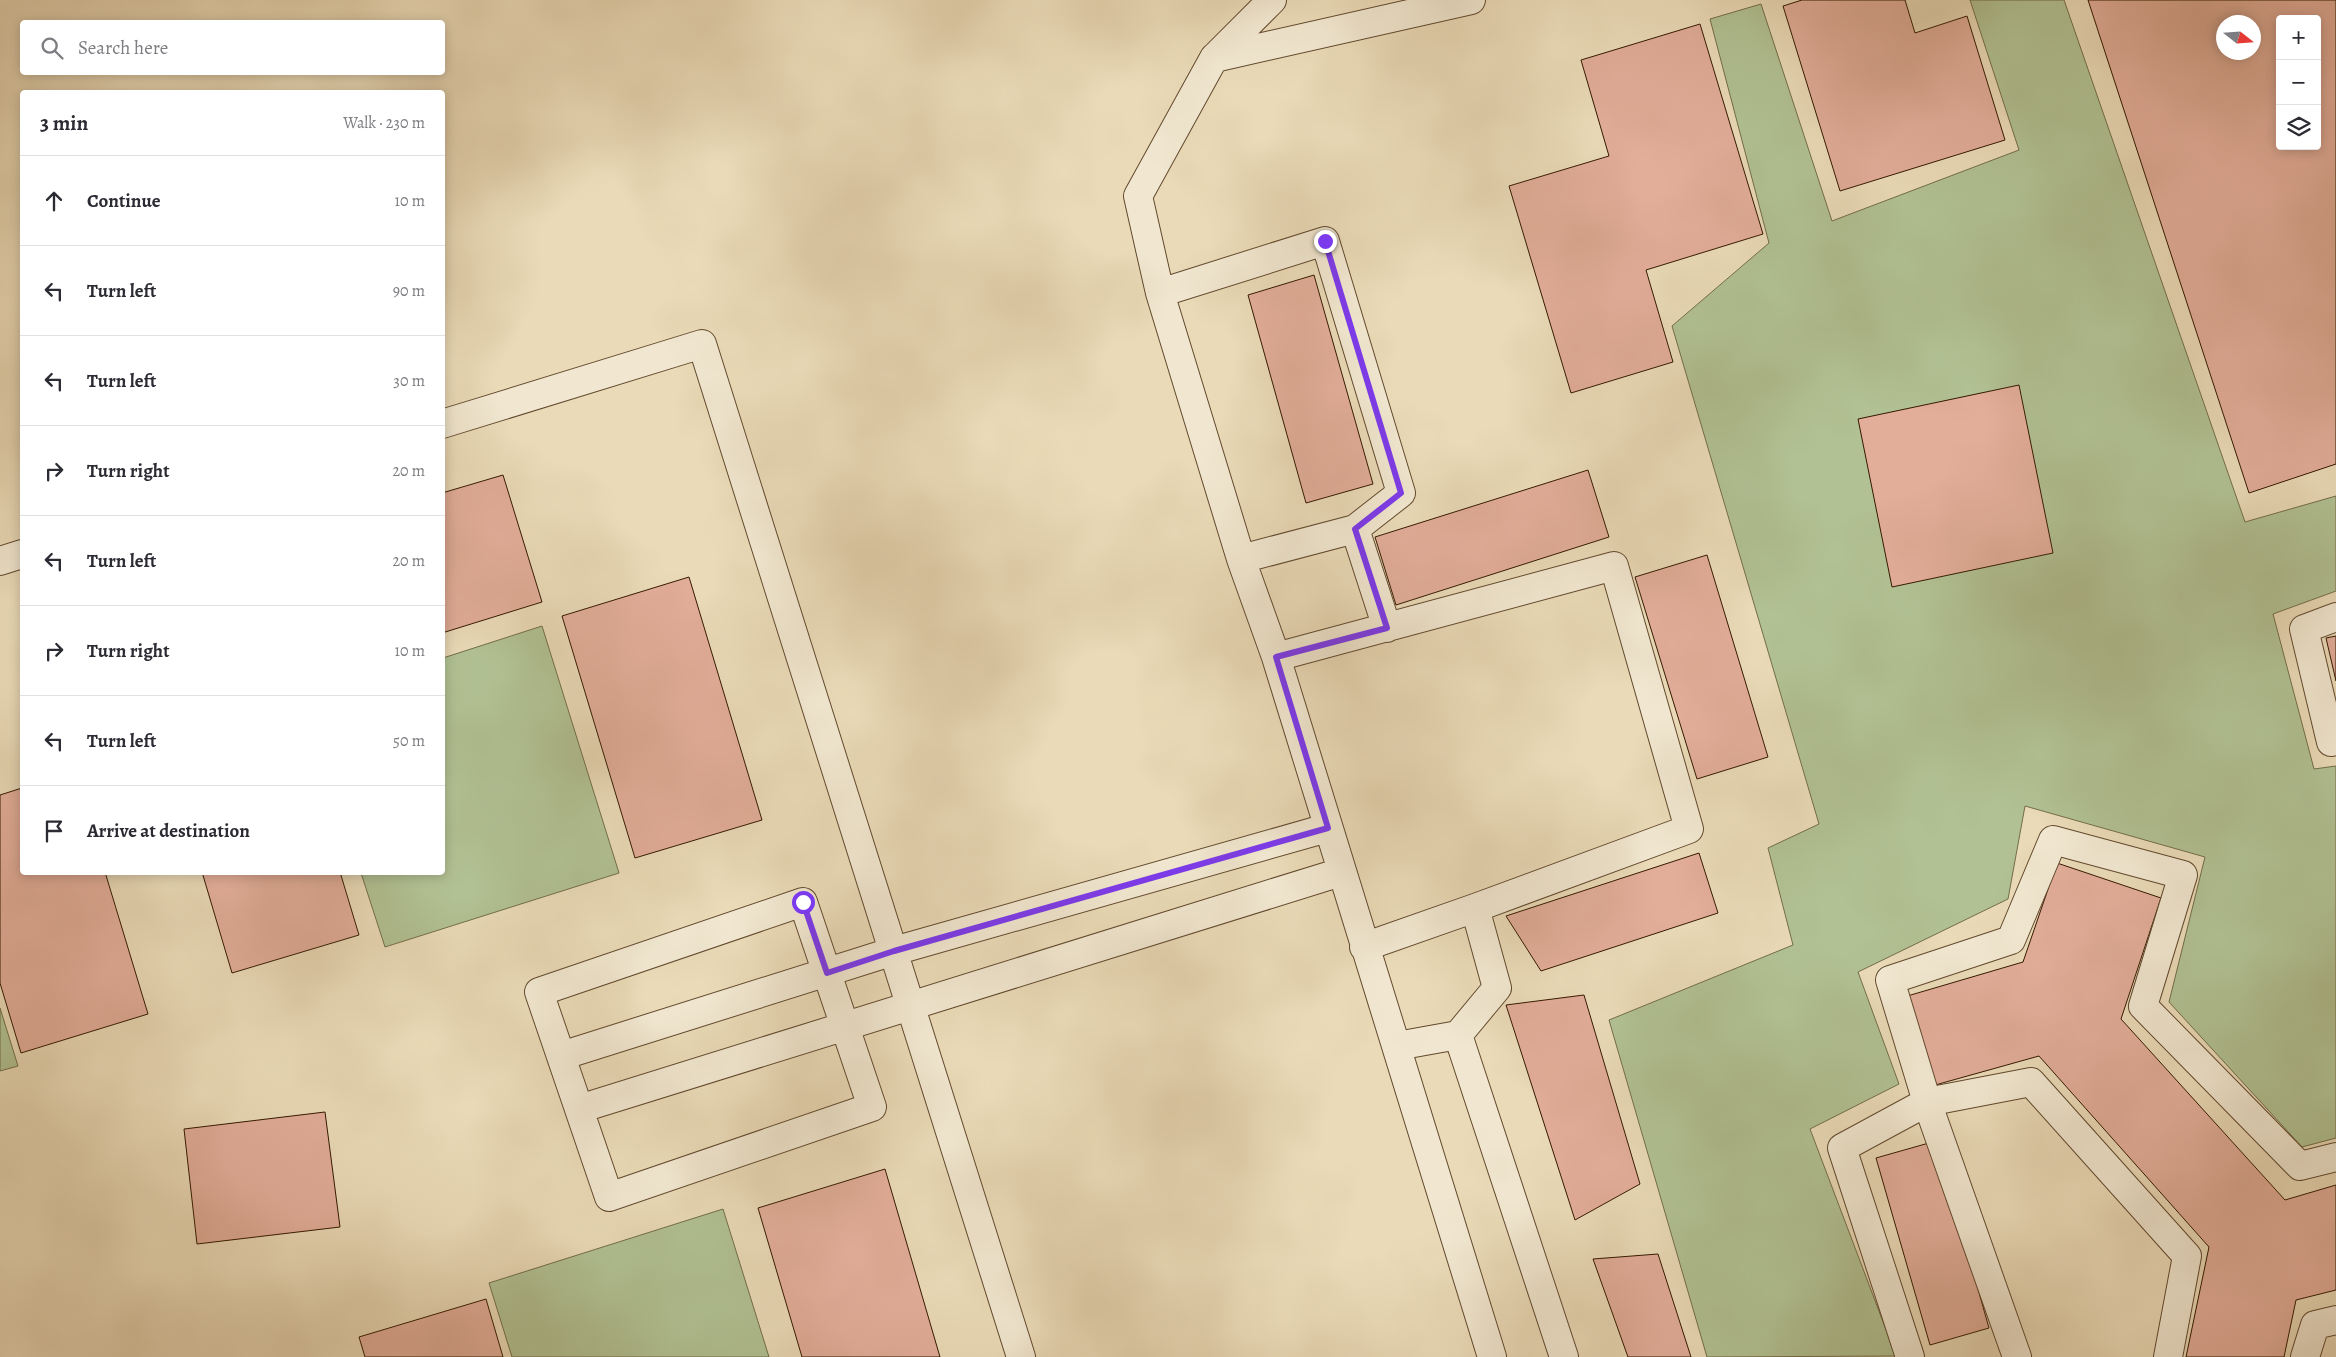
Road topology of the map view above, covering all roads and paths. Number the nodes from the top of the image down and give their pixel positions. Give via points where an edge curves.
1 (1272, 0) edge
2 (1471, 0) edge
3 (1214, 58) junction
4 (1160, 293) junction
5 (445, 423) edge
6 (1355, 529) junction
7 (20, 555) edge
8 (1241, 559) junction
9 (0, 561) edge
10 (2336, 617) edge
11 (1387, 628) junction
12 (1276, 657) junction
13 (2336, 741) edge
14 (1328, 828) junction
15 (1341, 872) junction
16 (1475, 908) junction
17 (1364, 947) junction
18 (894, 951) junction
19 (827, 973) junction
20 (910, 1006) junction
21 (845, 1026) junction
22 (1458, 1035) junction
23 (1396, 1046) junction
24 (561, 1056) junction
25 (1926, 1102) junction
26 (579, 1109) junction
27 (2336, 1157) edge
28 (2336, 1320) edge
29 (1021, 1357) edge
30 (1492, 1357) edge
31 (1564, 1357) edge
32 (1910, 1357) edge
33 (2017, 1357) edge
34 (2168, 1357) edge
35 (2305, 1357) edge

1 - 3 street
2 - 3 street
3 - 4 street via 1138,196
4 - 6 street via 1325,241 1401,493
4 - 8 street
5 - 18 street via 702,344
6 - 8 street
6 - 11 street
7 - 9 street
8 - 12 street
10 - 13 street via 2304,629 2332,742
11 - 12 street
11 - 16 street via 1614,566 1689,829
12 - 14 street
14 - 15 street
14 - 18 street
15 - 17 street
15 - 20 street
16 - 17 street
16 - 22 street via 1497,988
17 - 23 street
18 - 19 street
18 - 20 street
19 - 21 street
19 - 24 street
19 - 24 street via 803,902 539,992
20 - 21 street
20 - 29 street
21 - 26 street
21 - 26 street via 872,1107 608,1197
22 - 23 street
22 - 31 street
23 - 30 street
24 - 26 street
25 - 27 street via 1890,980 2011,940 2053,840 2183,875 2143,1006 2300,1166
25 - 32 street via 1842,1148
25 - 33 street
25 - 34 street via 2032,1082 2187,1256
28 - 35 street via 2315,1325

